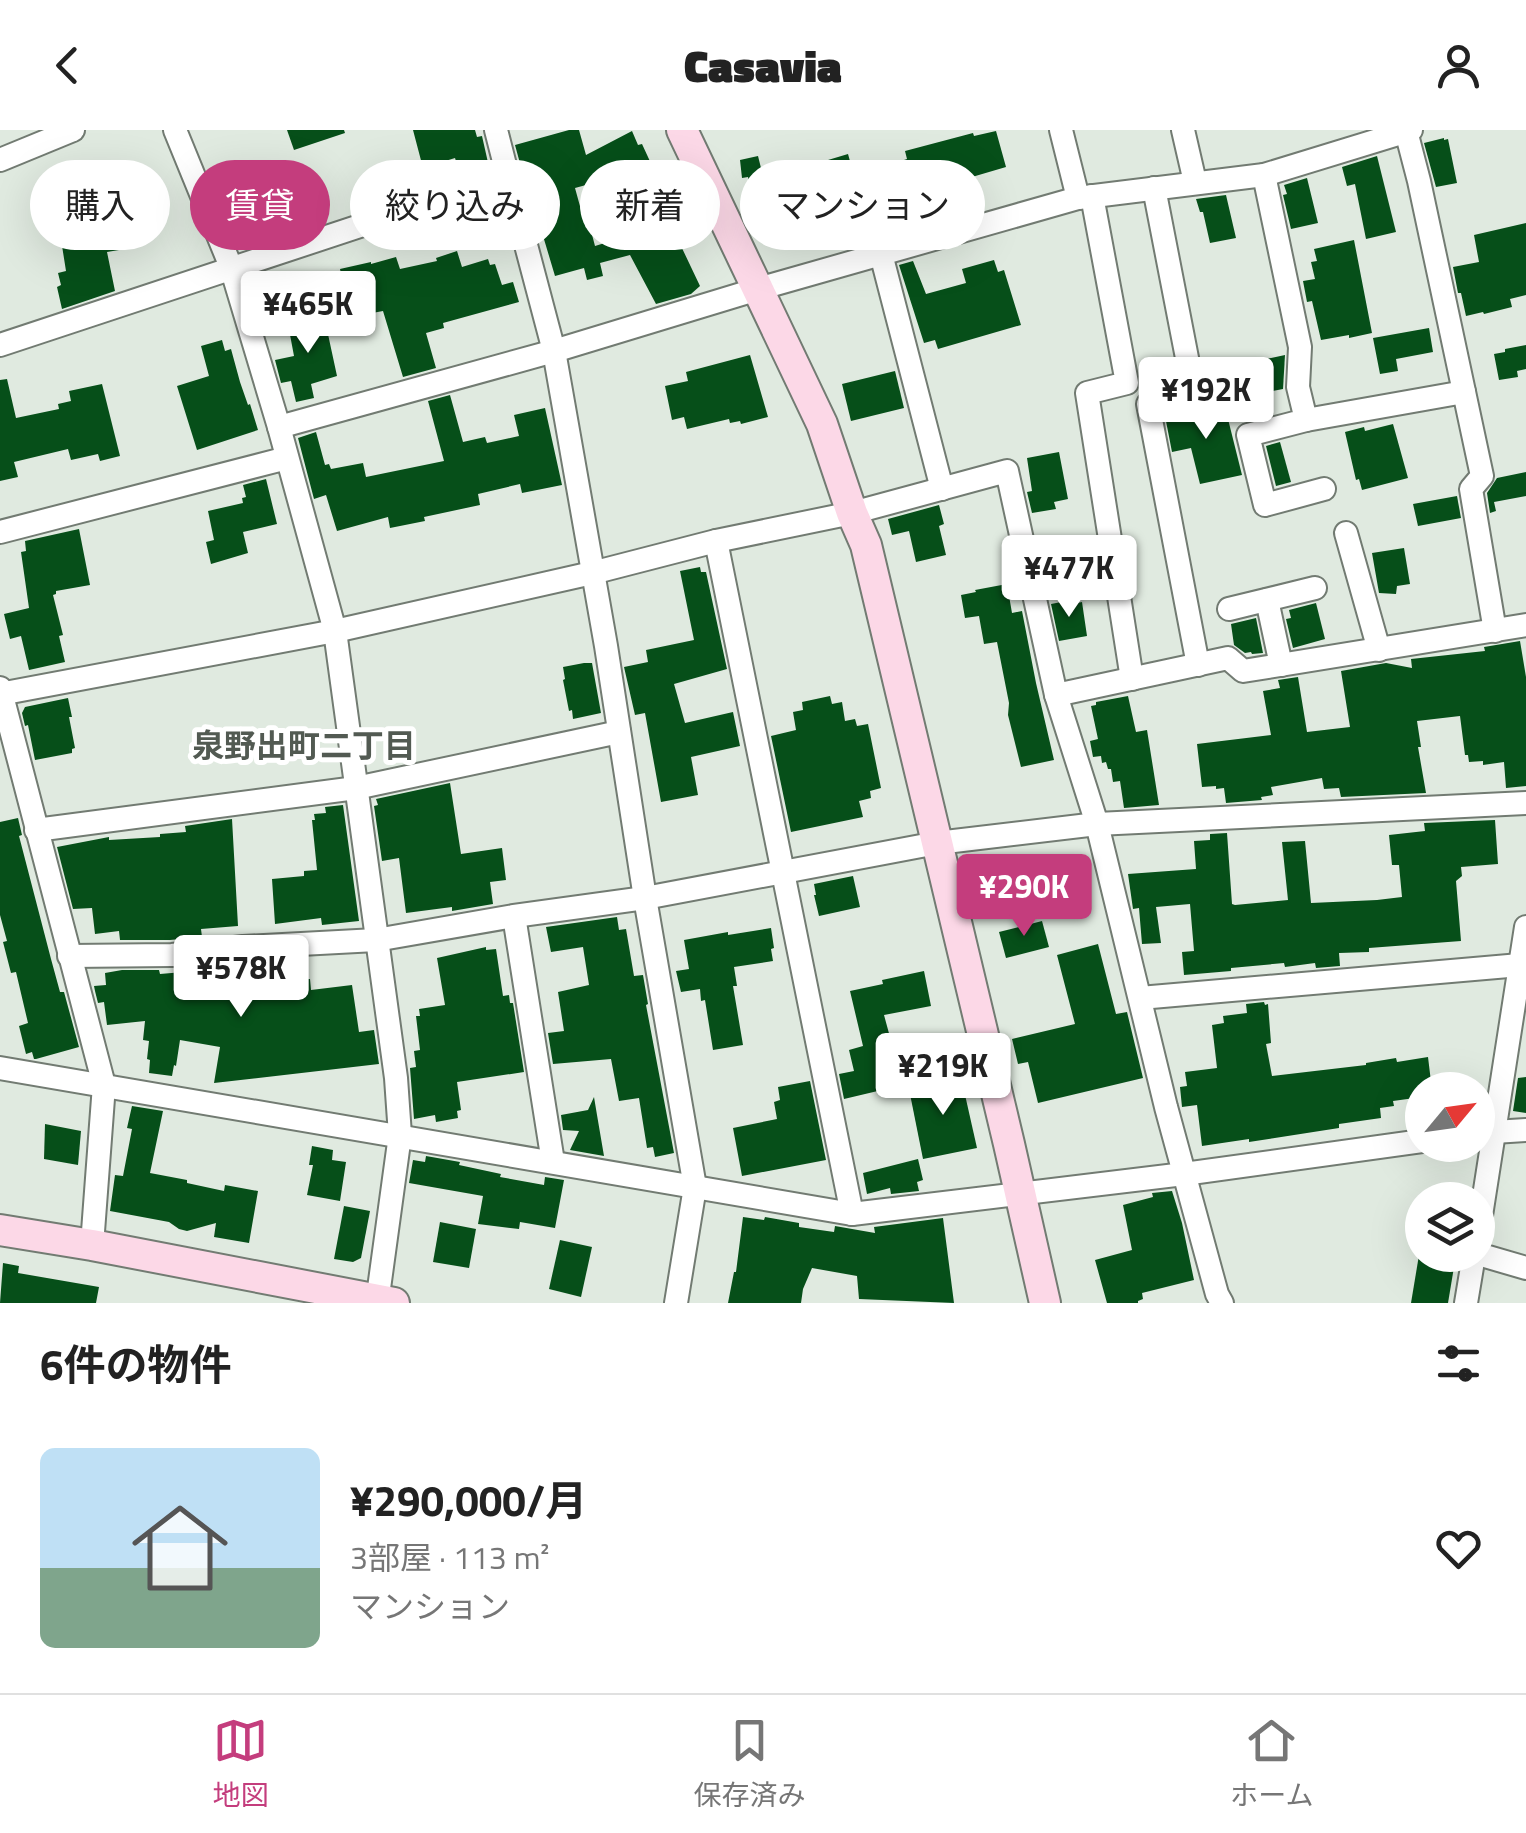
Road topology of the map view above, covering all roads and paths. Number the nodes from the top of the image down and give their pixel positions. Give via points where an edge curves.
1 (74, 130) edge
2 (175, 130) edge
3 (496, 130) edge
4 (682, 130) edge
5 (1061, 130) edge
6 (1183, 130) edge
7 (1408, 131) edge
8 (0, 160) edge
9 (504, 160) edge
10 (1264, 175) junction
11 (1195, 182) junction
12 (1154, 188) junction
13 (1085, 197) junction
14 (350, 228) edge
15 (527, 250) edge
16 (881, 254) junction
17 (230, 268) junction
18 (758, 289) junction
19 (0, 345) edge
20 (554, 351) junction
21 (1127, 383) junction
22 (1464, 392) junction
23 (1148, 404) junction
24 (1306, 420) junction
25 (279, 426) junction
26 (287, 458) junction
27 (942, 489) junction
28 (1324, 489) dead end
29 (852, 513) junction
30 (0, 532) edge
31 (1346, 533) dead end
32 (716, 541) junction
33 (592, 573) junction
34 (1314, 588) dead end
35 (1267, 600) junction
36 (1229, 609) dead end
37 (1526, 626) edge
38 (335, 631) junction
39 (1495, 631) junction
40 (1379, 650) junction
41 (1198, 665) junction
42 (1281, 665) junction
43 (1132, 679) junction
44 (0, 692) edge
45 (1056, 695) junction
46 (620, 732) junction
47 (356, 788) junction
48 (1526, 804) edge
49 (1097, 824) junction
50 (36, 830) junction
51 (936, 843) junction
52 (782, 870) junction
53 (645, 898) junction
54 (514, 916) junction
55 (1526, 927) edge
56 (376, 940) junction
57 (68, 956) junction
58 (1520, 964) junction
59 (1140, 998) junction
60 (0, 1068) edge
61 (104, 1086) junction
62 (1495, 1088) edge
63 (1526, 1130) edge
64 (1495, 1132) edge
65 (400, 1136) junction
66 (1405, 1143) edge
67 (553, 1162) junction
68 (1184, 1174) junction
69 (696, 1187) junction
70 (1020, 1193) junction
71 (852, 1214) junction
72 (0, 1230) edge
73 (92, 1245) junction
74 (1495, 1260) edge
75 (1526, 1268) edge
76 (1472, 1272) edge
77 (383, 1302) edge
78 (676, 1303) edge
79 (1045, 1303) edge
80 (1222, 1303) edge
81 (1466, 1303) edge

1 - 8 street
2 - 17 street
3 - 9 street
4 - 18 street
5 - 13 street
6 - 11 street
7 - 10 street
7 - 22 street
10 - 11 street
10 - 24 street via 1300,348 1298,386
11 - 12 street
12 - 13 street
12 - 23 street via 1194,394
13 - 16 street
13 - 21 street
14 - 17 street
15 - 20 street
16 - 18 street
16 - 27 street
17 - 19 street
17 - 25 street
18 - 20 street
18 - 29 street via 822,424
20 - 25 street
20 - 33 street
21 - 23 street
21 - 43 street via 1088,393
22 - 24 street
22 - 39 street via 1482,476 1471,490
23 - 41 street
24 - 28 street via 1248,435 1264,505
25 - 26 street
26 - 30 street
26 - 38 street
27 - 29 street
27 - 45 street via 1007,472
29 - 32 street
29 - 51 street via 866,545
31 - 40 street
32 - 33 street
32 - 52 street
33 - 38 street
33 - 46 street
34 - 35 street
35 - 36 street
35 - 42 street
37 - 39 street
38 - 44 street
38 - 47 street
39 - 40 street
40 - 42 street
41 - 42 street via 1228,658 1243,671
41 - 43 street
43 - 45 street
44 - 50 street
45 - 49 street
46 - 47 street
46 - 53 street
47 - 50 street
47 - 56 street
48 - 49 street
49 - 51 street
49 - 59 street
50 - 57 street
51 - 52 street
51 - 70 street
52 - 53 street
52 - 71 street
53 - 54 street
53 - 69 street
54 - 56 street
54 - 67 street
55 - 58 street
56 - 57 street
56 - 65 street
57 - 61 street
58 - 59 street
58 - 62 street
59 - 68 street
60 - 61 street
61 - 65 street
61 - 73 street
63 - 64 street
65 - 67 street
65 - 77 street
66 - 68 street
67 - 69 street
68 - 70 street
68 - 80 street
69 - 71 street
69 - 78 street
70 - 71 street
70 - 79 street
72 - 73 street
73 - 77 street
74 - 75 street
76 - 81 street

